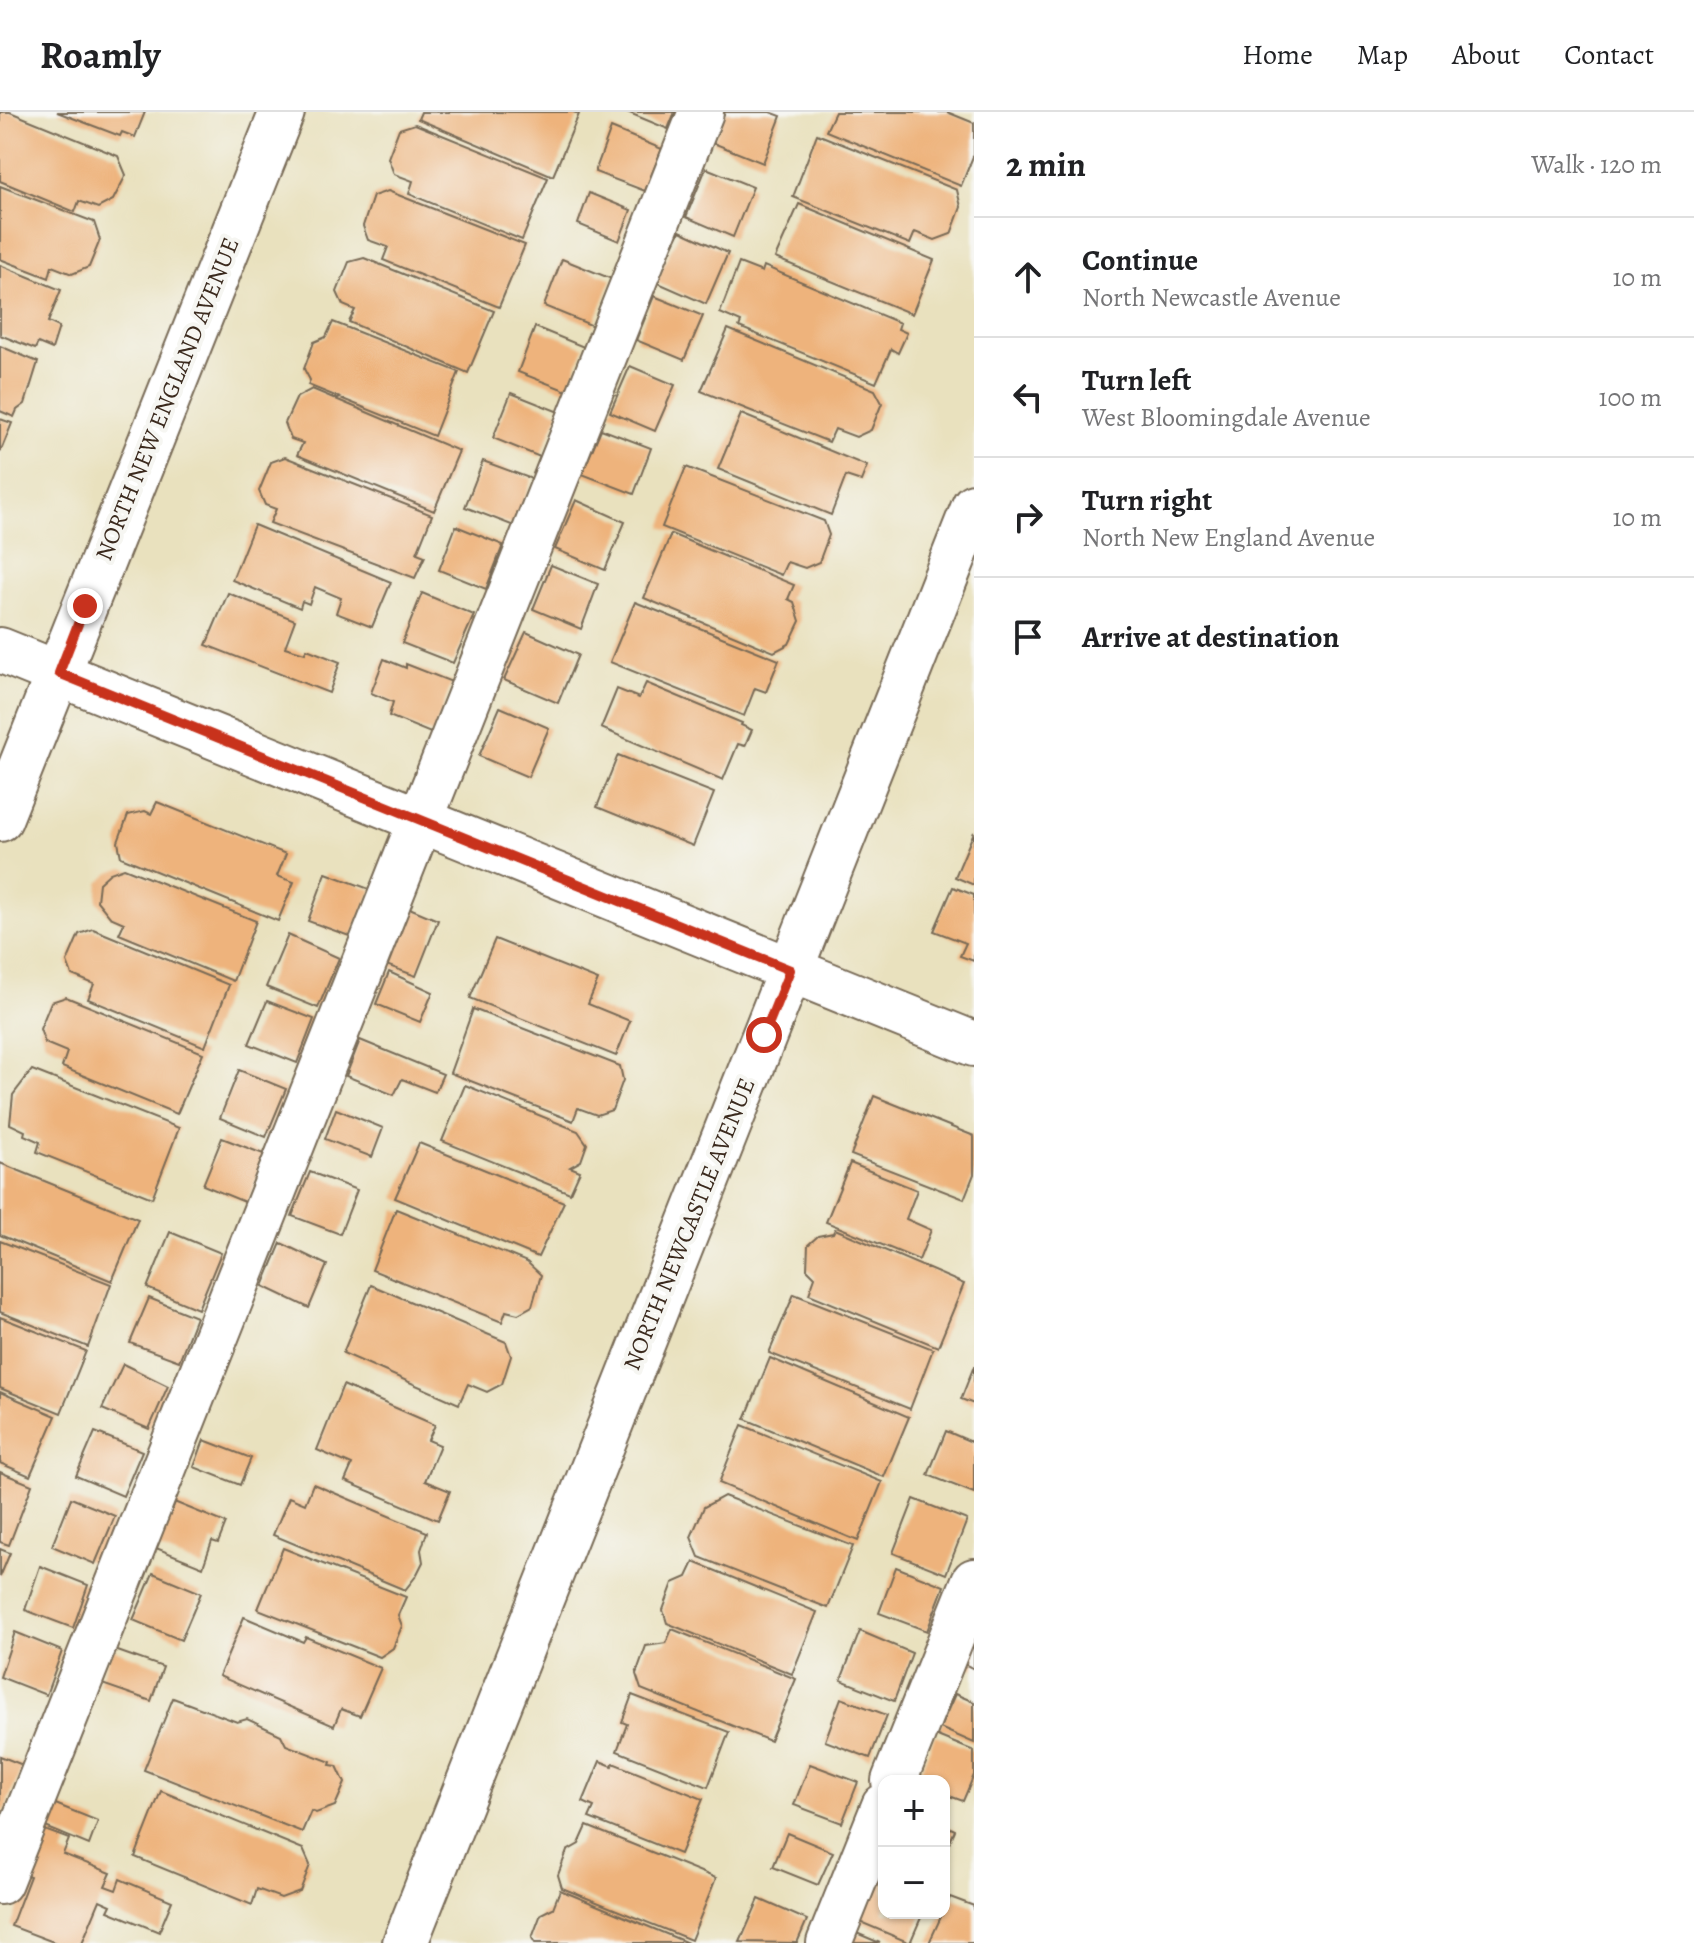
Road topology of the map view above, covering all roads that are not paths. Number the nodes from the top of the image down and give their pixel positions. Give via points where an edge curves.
1 (282, 112) edge
2 (701, 112) edge
3 (974, 506) edge
4 (0, 650) edge
5 (59, 673) junction
6 (0, 819) edge
7 (421, 820) junction
8 (790, 970) junction
9 (974, 1044) edge
10 (974, 1581) edge
11 (896, 1775) edge
12 (878, 1821) edge
13 (0, 1882) edge
14 (405, 1943) edge
15 (829, 1943) edge

1 - 5 street, NORTH NEW ENGLAND AVENUE
2 - 7 street
3 - 8 street, NORTH NEWCASTLE AVENUE
4 - 5 street
5 - 6 street, NORTH NEW ENGLAND AVENUE
5 - 7 street
7 - 8 street
7 - 13 street
8 - 9 street
8 - 14 street, NORTH NEWCASTLE AVENUE
10 - 11 street
12 - 15 street

